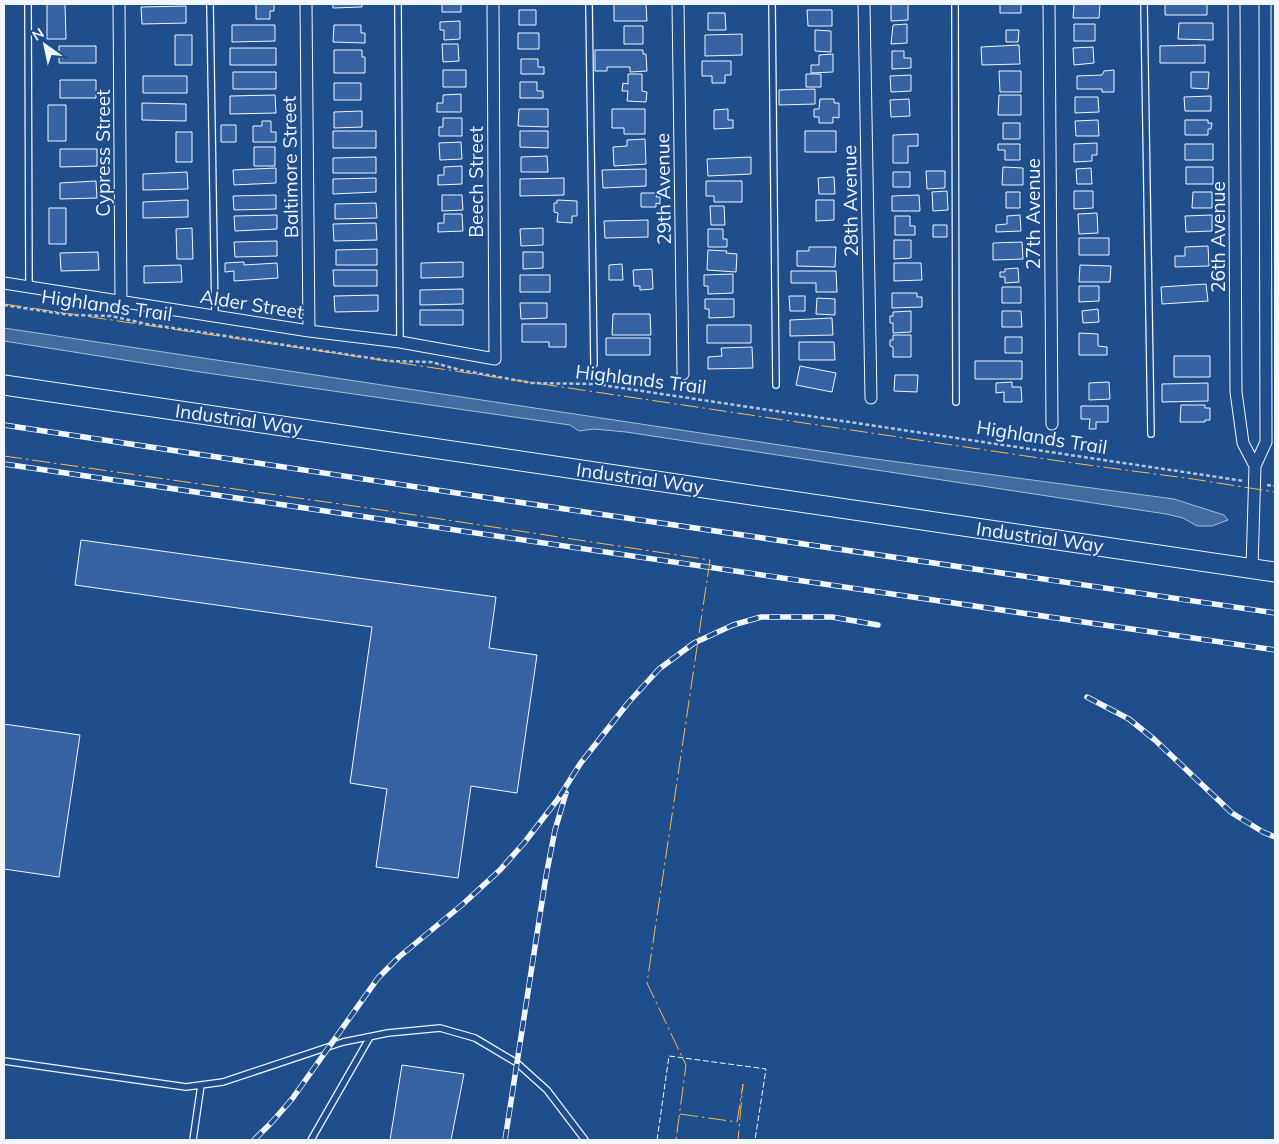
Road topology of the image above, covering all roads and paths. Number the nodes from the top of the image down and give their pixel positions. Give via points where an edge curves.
1 (28, 4) edge
2 (119, 4) edge
3 (210, 4) edge
4 (306, 4) edge
5 (398, 4) edge
6 (493, 4) edge
7 (589, 4) edge
8 (678, 4) edge
9 (772, 4) edge
10 (864, 4) edge
11 (955, 4) edge
12 (1049, 4) edge
13 (1144, 4) edge
14 (1234, 4) edge
15 (1265, 4) edge
16 (4, 284) edge
17 (29, 287) junction
18 (121, 301) junction
19 (4, 305) edge
20 (215, 316) junction
21 (309, 331) junction
22 (400, 342) junction
23 (495, 359) joint
24 (594, 364) dead end
25 (683, 374) dead end
26 (4, 385) edge
27 (776, 386) dead end
28 (871, 398) dead end
29 (956, 402) dead end
30 (1052, 424) dead end
31 (1151, 434) dead end
32 (1255, 466) junction
33 (1254, 483) junction
34 (1275, 486) edge
35 (1252, 568) junction
36 (1275, 572) edge
37 (370, 1037) junction
38 (4, 1061) edge
39 (201, 1085) junction
40 (193, 1140) edge
41 (312, 1140) edge
42 (585, 1140) edge

1 - 17 lane
2 - 18 street, Cypress Street
3 - 20 lane
4 - 21 street, Baltimore Street
5 - 22 lane
6 - 23 street, Beech Street
7 - 24 lane
8 - 25 street, 29th Avenue
9 - 27 lane
10 - 28 street, 28th Avenue
11 - 29 lane
12 - 30 street, 27th Avenue
13 - 31 lane
14 - 32 street, 26th Avenue via 1236,392 1243,443
15 - 32 street via 1266,442
16 - 17 street, Alder Street
17 - 18 street, Alder Street
18 - 20 street, Alder Street
19 - 33 path, Highlands Trail via 70,315 111,316 390,361 431,362 532,383 596,384
20 - 21 street, Alder Street
21 - 22 street, Alder Street
22 - 23 street, Alder Street
26 - 35 main road, Industrial Way
32 - 33 street
33 - 34 path, Highlands Trail
33 - 35 street
35 - 36 main road, Industrial Way
37 - 39 lane via 342,1042 223,1082
37 - 41 lane
37 - 42 lane via 440,1028 475,1038 517,1063 547,1090
38 - 39 lane via 186,1086
39 - 40 lane

